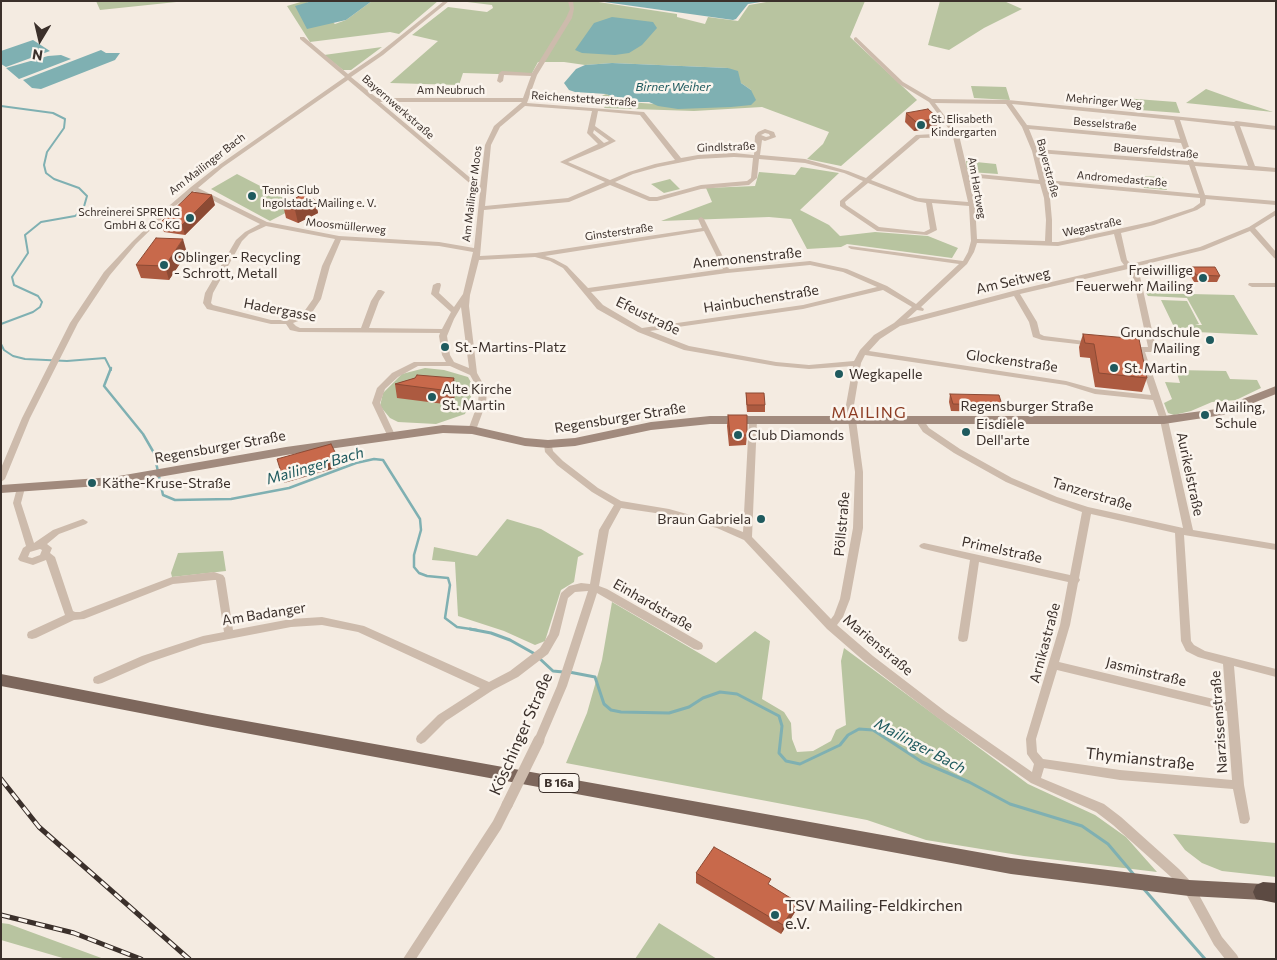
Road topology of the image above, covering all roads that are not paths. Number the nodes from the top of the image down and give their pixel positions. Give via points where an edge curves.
1 (447, 1) edge
2 (570, 1) edge
3 (302, 38) dead end
4 (856, 40) dead end
5 (534, 75) junction
6 (347, 78) junction
7 (500, 81) dead end
8 (376, 100) junction
9 (931, 101) junction
10 (525, 102) junction
11 (1008, 102) junction
12 (595, 110) junction
13 (1176, 118) junction
14 (1236, 123) junction
15 (591, 126) junction
16 (1025, 127) junction
17 (1276, 128) edge
18 (956, 135) junction
19 (759, 137) dead end
20 (1184, 141) junction
21 (600, 147) junction
22 (1035, 151) junction
23 (756, 156) junction
24 (679, 160) junction
25 (1190, 164) junction
26 (1252, 168) junction
27 (1276, 170) edge
28 (966, 175) junction
29 (868, 180) junction
30 (1042, 181) junction
31 (608, 182) junction
32 (193, 188) junction
33 (482, 191) junction
34 (1203, 197) junction
35 (929, 202) junction
36 (1276, 203) edge
37 (972, 204) junction
38 (482, 208) junction
39 (1276, 212) edge
40 (702, 219) dead end
41 (265, 224) junction
42 (1251, 228) junction
43 (706, 230) junction
44 (1117, 232) junction
45 (340, 238) junction
46 (974, 241) junction
47 (1048, 244) junction
48 (850, 247) dead end
49 (476, 254) junction
50 (535, 255) junction
51 (1276, 258) edge
52 (965, 263) junction
53 (1129, 267) junction
54 (727, 271) junction
55 (437, 284) dead end
56 (1252, 284) dead end
57 (1276, 284) edge
58 (884, 288) junction
59 (585, 291) junction
60 (381, 292) dead end
61 (1016, 293) junction
62 (466, 295) junction
63 (916, 307) junction
64 (455, 311) junction
65 (930, 314) junction
66 (288, 322) junction
67 (897, 324) junction
68 (466, 326) junction
69 (641, 330) junction
70 (364, 331) junction
71 (444, 331) junction
72 (1101, 345) edge
73 (1130, 348) edge
74 (60, 349) joint
75 (1140, 349) junction
76 (862, 352) junction
77 (857, 363) junction
78 (451, 364) junction
79 (52, 365) joint
80 (473, 373) junction
81 (480, 382) joint
82 (1276, 390) edge
83 (1156, 398) junction
84 (753, 420) junction
85 (853, 420) junction
86 (919, 420) junction
87 (1164, 420) junction
88 (472, 430) junction
89 (392, 437) junction
90 (548, 444) junction
91 (1, 479) edge
92 (21, 488) junction
93 (1, 489) edge
94 (619, 504) junction
95 (1086, 510) junction
96 (83, 522) dead end
97 (1184, 532) junction
98 (747, 538) junction
99 (35, 546) junction
100 (924, 546) dead end
101 (1276, 547) edge
102 (46, 555) junction
103 (976, 558) junction
104 (1075, 580) junction
105 (594, 588) junction
106 (73, 616) junction
107 (831, 626) junction
108 (229, 634) junction
109 (32, 635) dead end
110 (963, 638) dead end
111 (698, 646) dead end
112 (1228, 661) junction
113 (530, 664) joint
114 (1055, 665) junction
115 (1276, 673) edge
116 (1, 680) edge
117 (98, 680) dead end
118 (489, 687) junction
119 (1230, 707) junction
120 (421, 740) dead end
121 (539, 740) joint
122 (1040, 763) junction
123 (1036, 780) junction
124 (1238, 785) junction
125 (507, 805) joint
126 (1244, 819) dead end
127 (1189, 888) junction
128 (1269, 893) edge
129 (409, 959) edge
130 (1233, 959) edge

1 - 6 street, Am Mailinger Bach
2 - 5 street, Am Mailinger Moos via 569,18
3 - 6 street, Bayernwerkstraße
4 - 9 street, Am Hartweg via 902,83
5 - 7 street via 502,73
5 - 10 street, Am Mailinger Moos
6 - 8 street, Bayernwerkstraße
6 - 32 street, Am Mailinger Bach via 246,147
8 - 10 street, Am Neubruch
8 - 33 street, Bayernwerkstraße
9 - 11 street, Mehringer Weg
9 - 18 street, Am Hartweg
10 - 12 street, Reichenstetterstraße
10 - 33 street, Am Mailinger Moos via 493,131
11 - 13 street, Mehringer Weg
11 - 16 street, Bayerstraße
12 - 15 street
12 - 24 street, Reichenstetterstraße via 642,113
13 - 14 street, Mehringer Weg
13 - 20 street
14 - 17 street, Mehringer Weg
14 - 26 street
15 - 21 street via 590,133 602,142
15 - 21 street via 613,141
16 - 20 street, Besselstraße
16 - 22 street, Bayerstraße
18 - 28 street, Am Hartweg
18 - 29 street via 918,136
19 - 23 street
20 - 25 street
21 - 31 street via 563,162
22 - 25 street, Bauersfeldstraße
22 - 30 street, Bayerstraße
23 - 24 street, Gindlstraße
23 - 29 street, Gindlstraße via 805,161
23 - 31 street via 754,178 749,183 701,187 658,199 643,198
24 - 31 street, Gindlstraße
25 - 26 street, Bauersfeldstraße
25 - 34 street
26 - 27 street, Bauersfeldstraße
28 - 30 street, Andromedastraße
28 - 37 street, Am Hartweg
29 - 35 street, Gindlstraße via 902,196
29 - 35 street via 842,202 843,206 877,229 931,232 934,230
30 - 34 street, Andromedastraße
30 - 47 street, Bayerstraße via 1049,220
31 - 38 street, Gindlstraße via 569,200
32 - 41 street, Moosmüllerweg
32 - 74 street, Am Mailinger Bach via 134,242 107,274 88,299
33 - 38 street, Am Mailinger Moos
34 - 36 street, Andromedastraße
34 - 44 street, Wegastraße via 1203,204 1181,216
35 - 37 street, Gindlstraße
37 - 46 street, Am Hartweg
38 - 49 street, Am Mailinger Moos
39 - 42 street, Am Seitweg
40 - 43 street
41 - 45 street, Moosmüllerweg
41 - 66 street, Hadergasse via 239,240 209,293 207,303 222,312 271,322
42 - 51 street
42 - 53 street, Am Seitweg via 1202,249
43 - 50 street, Ginsterstraße
43 - 54 street
44 - 47 street, Wegastraße
44 - 53 street via 1124,261
45 - 49 street, Moosmüllerweg via 439,244
45 - 66 street via 326,266 312,309
46 - 47 street, Wegastraße
46 - 52 street, Am Hartweg
48 - 52 street
49 - 50 street, Efeustraße
49 - 62 street, Am Mailinger Moos
50 - 59 street, Efeustraße via 565,267
52 - 63 street, Am Hartweg
53 - 61 street, Am Seitweg
53 - 75 street via 1135,272 1152,348
54 - 58 street, Anemonenstraße via 791,263 826,265
54 - 59 street, Anemonenstraße
55 - 64 street via 435,294
56 - 57 street
58 - 63 street, Anemonenstraße
58 - 69 street, Hainbuchenstraße via 803,307
59 - 69 street, Efeustraße via 600,307
60 - 70 street
61 - 65 street, Am Seitweg
61 - 72 street via 1033,322 1036,335
62 - 64 street, Am Mailinger Moos
62 - 68 street, Am Mailinger Moos
63 - 65 street, Anemonenstraße
63 - 67 street, Am Hartweg
64 - 71 street, Am Mailinger Moos
65 - 67 street, Am Seitweg
66 - 70 street, Hadergasse via 300,330
67 - 76 street, Am Hartweg
68 - 71 street, Hadergasse via 454,324
68 - 80 street, Am Mailinger Moos
69 - 77 street, Efeustraße via 687,348 751,361 809,366
70 - 71 street, Hadergasse
71 - 78 street via 446,356
73 - 75 street
74 - 79 street, Am Mailinger Bach
75 - 83 street
76 - 77 street, Am Hartweg
76 - 83 street, Glockenstraße via 1066,383 1095,391
77 - 85 street, Am Hartweg via 850,405
78 - 80 street, Am Mailinger Moos
78 - 89 street, Am Mailinger Moos via 418,364 381,388 376,404
79 - 91 street, Am Mailinger Bach
80 - 81 street, Am Mailinger Moos
81 - 88 street via 482,403
82 - 87 street, Regensburger Straße via 1218,412
83 - 87 street
84 - 85 street, Regensburger Straße
84 - 90 street, Regensburger Straße via 688,421
84 - 98 street
85 - 86 street, Regensburger Straße
85 - 107 street, Pöllstraße via 859,472 858,528 845,599
86 - 87 street, Regensburger Straße
86 - 95 street, Tanzerstraße via 926,430 957,452 1009,480
87 - 97 street, Aurikelstraße
88 - 89 street, Regensburger Straße via 443,429
88 - 90 street, Regensburger Straße
89 - 92 street, Regensburger Straße via 139,477
90 - 94 street, Marienstraße via 549,452 560,463
92 - 93 street, Regensburger Straße
92 - 99 street via 17,503
94 - 98 street, Marienstraße via 669,512 720,526
94 - 105 street, Köschinger Straße via 604,530
95 - 97 street, Tanzerstraße
95 - 104 street, Arnikastraße
96 - 99 street via 56,532
97 - 101 street, Tanzerstraße
97 - 112 street, Narzissenstraße via 1186,641 1190,648 1202,654
98 - 107 street, Marienstraße
99 - 102 street via 47,548
99 - 102 street via 23,553 24,561 37,562
100 - 103 street, Primelstraße
102 - 106 street via 50,557 69,613
103 - 104 street, Primelstraße
103 - 110 street
104 - 114 street, Arnikastraße
105 - 111 street, Einhardstraße
105 - 113 street via 581,587 564,596 554,635
105 - 121 street, Köschinger Straße via 562,686
106 - 108 street via 81,616 172,581 214,576 220,578 222,584
106 - 109 street
107 - 123 street, Marienstraße via 942,715
108 - 117 street, Am Badanger via 178,647
108 - 118 street, Am Badanger via 306,621 340,624 384,639
112 - 115 street
112 - 119 street, Narzissenstraße
113 - 118 street
114 - 119 street, Jasminstraße
114 - 122 street, Arnikastraße via 1031,739 1032,754
116 - 127 main road, B 16a via 1011,866
118 - 120 street via 442,718
119 - 124 street, Narzissenstraße
121 - 125 street, Köschinger Straße, bridge
122 - 123 street
122 - 124 street, Thymianstraße via 1120,775
123 - 127 street, Marienstraße via 1100,808
124 - 126 street, Narzissenstraße
125 - 129 street, Köschinger Straße
127 - 128 main road, B 16a
127 - 130 street, Marienstraße via 1218,941

